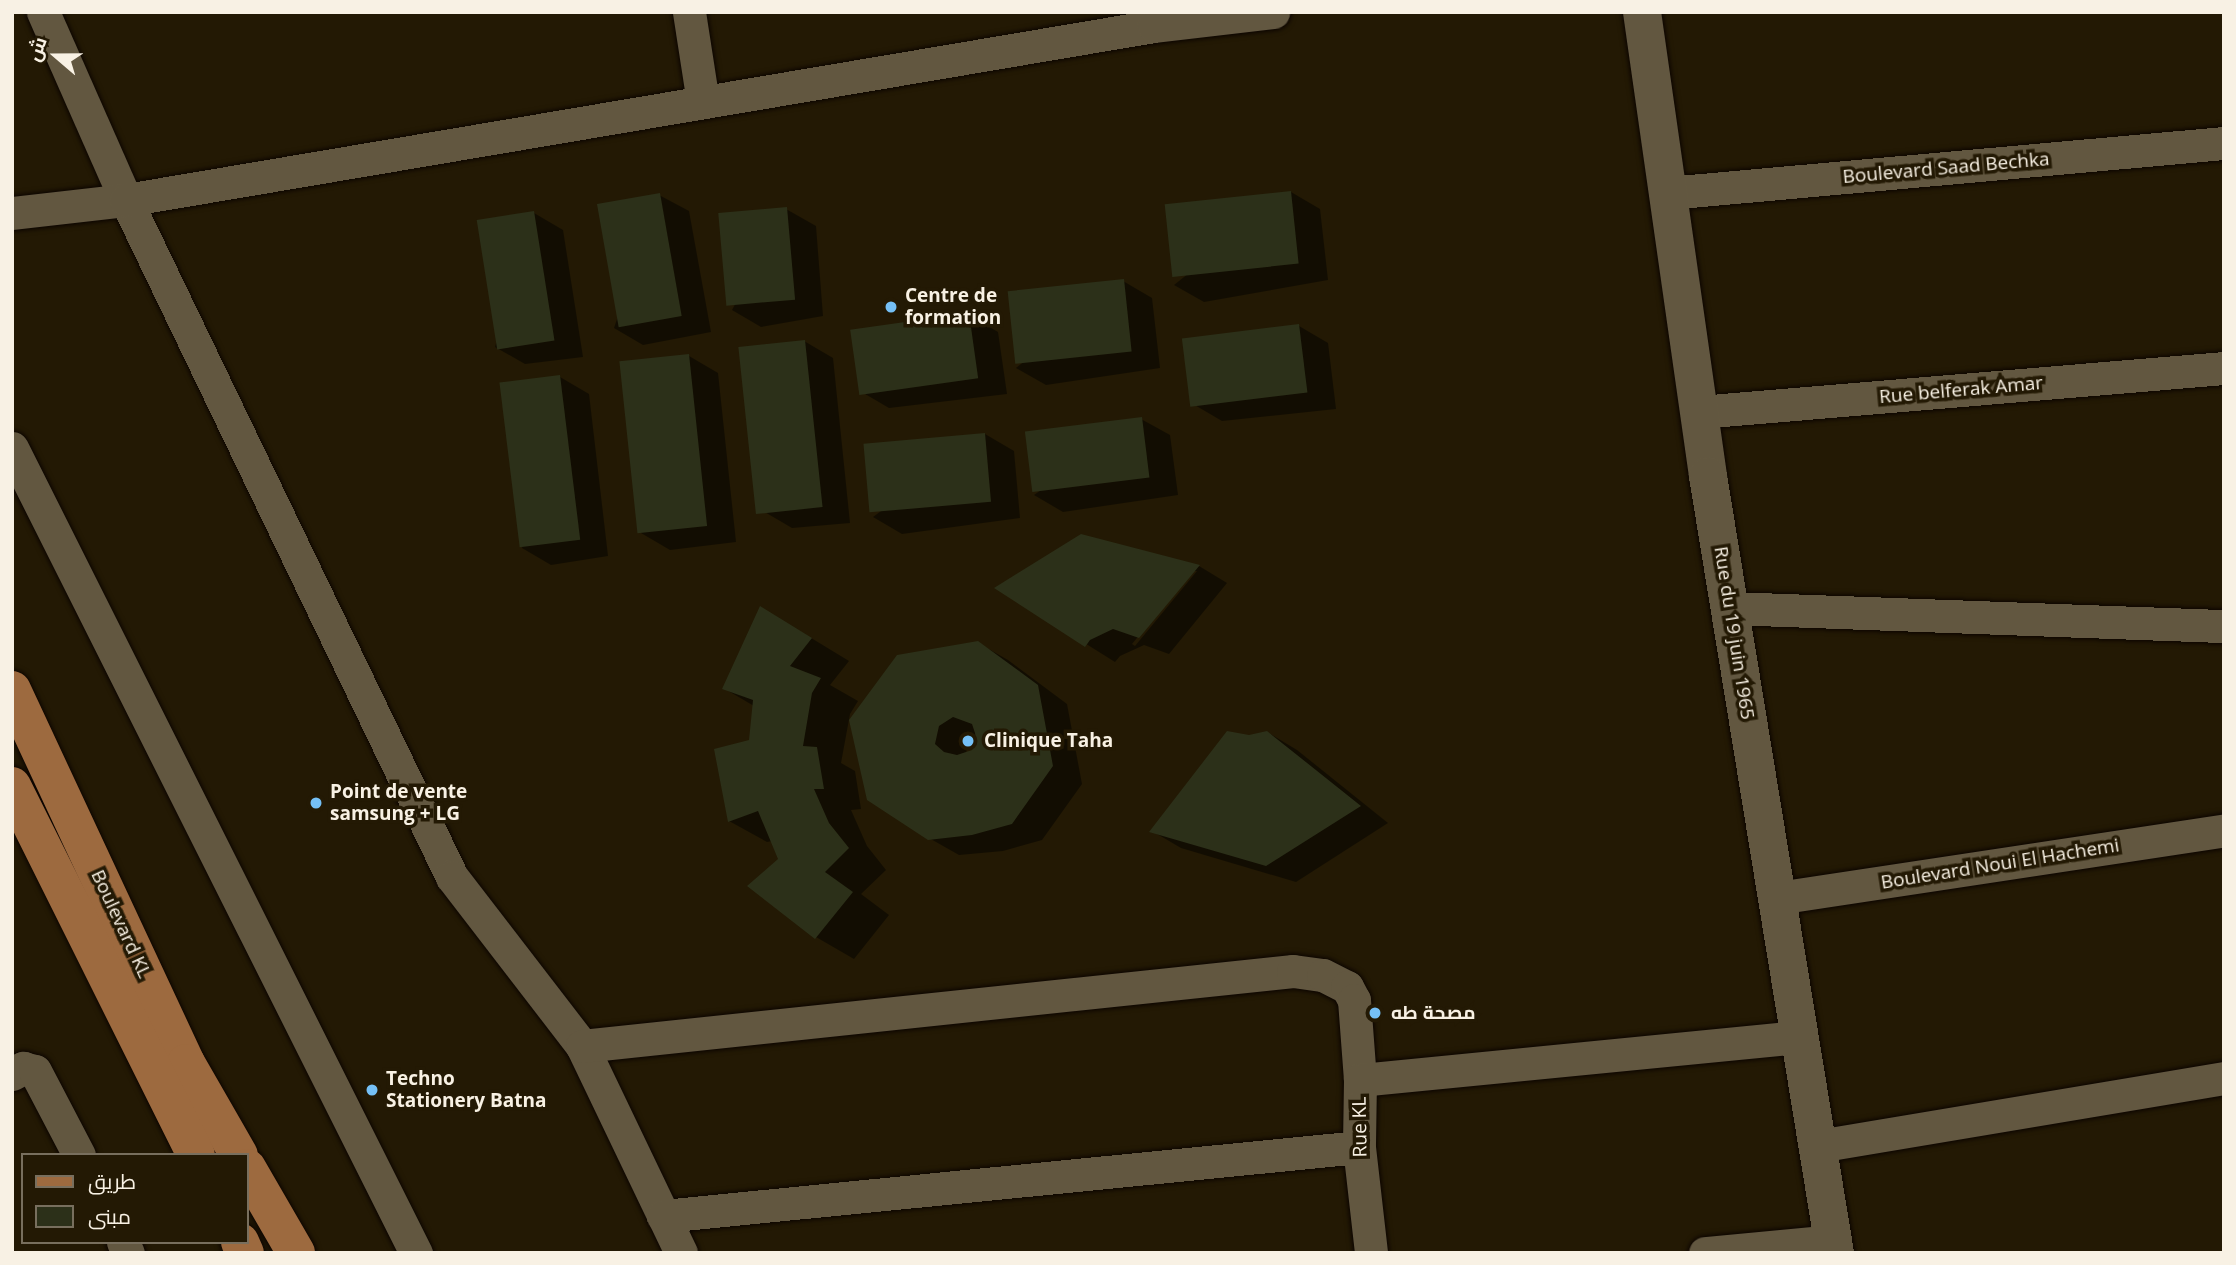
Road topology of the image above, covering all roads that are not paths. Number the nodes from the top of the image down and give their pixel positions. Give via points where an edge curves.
1 (43, 12) edge
2 (689, 12) edge
3 (1273, 12) edge
4 (1642, 12) edge
5 (703, 102) junction
6 (2224, 143) edge
7 (1668, 193) junction
8 (126, 200) junction
9 (12, 214) edge
10 (2224, 368) edge
11 (1699, 412) junction
12 (12, 448) edge
13 (1730, 608) junction
14 (2224, 626) edge
15 (12, 690) edge
16 (12, 786) edge
17 (2224, 830) edge
18 (1777, 898) junction
19 (1800, 1037) junction
20 (582, 1046) junction
21 (12, 1074) edge
22 (2224, 1078) edge
23 (1360, 1080) junction
24 (1818, 1146) junction
25 (1359, 1147) junction
26 (78, 1153) edge
27 (195, 1153) edge
28 (238, 1153) edge
29 (248, 1170) edge
30 (663, 1216) junction
31 (1834, 1247) edge
32 (296, 1253) edge
33 (416, 1253) edge
34 (681, 1253) edge
35 (1371, 1253) edge
36 (1705, 1253) edge

1 - 8 street
2 - 5 street
3 - 5 street via 1154,26
4 - 7 main road, Rue du 19 juin 1965
5 - 8 street
6 - 7 street, Boulevard Saad Bechka
7 - 11 main road, Rue du 19 juin 1965
8 - 9 street
8 - 20 street via 452,877
10 - 11 street, Rue belferak Amar
11 - 13 main road, Rue du 19 juin 1965
12 - 33 street
13 - 14 street
13 - 18 main road, Rue du 19 juin 1965
15 - 28 main road, Boulevard KL via 186,1063
16 - 27 main road, Boulevard KL
17 - 18 street, Boulevard Noui El Hachemi
18 - 19 main road, Rue du 19 juin 1965
19 - 23 street
19 - 24 main road, Rue du 19 juin 1965
20 - 23 street, Rue KL via 1309,971 1347,987 1354,1000
20 - 30 street
21 - 26 street via 23,1068 35,1071
22 - 24 street
23 - 25 street, Rue KL
24 - 31 main road, Rue du 19 juin 1965
25 - 30 street
25 - 35 street, Rue KL
29 - 32 main road
30 - 34 street
31 - 36 street

